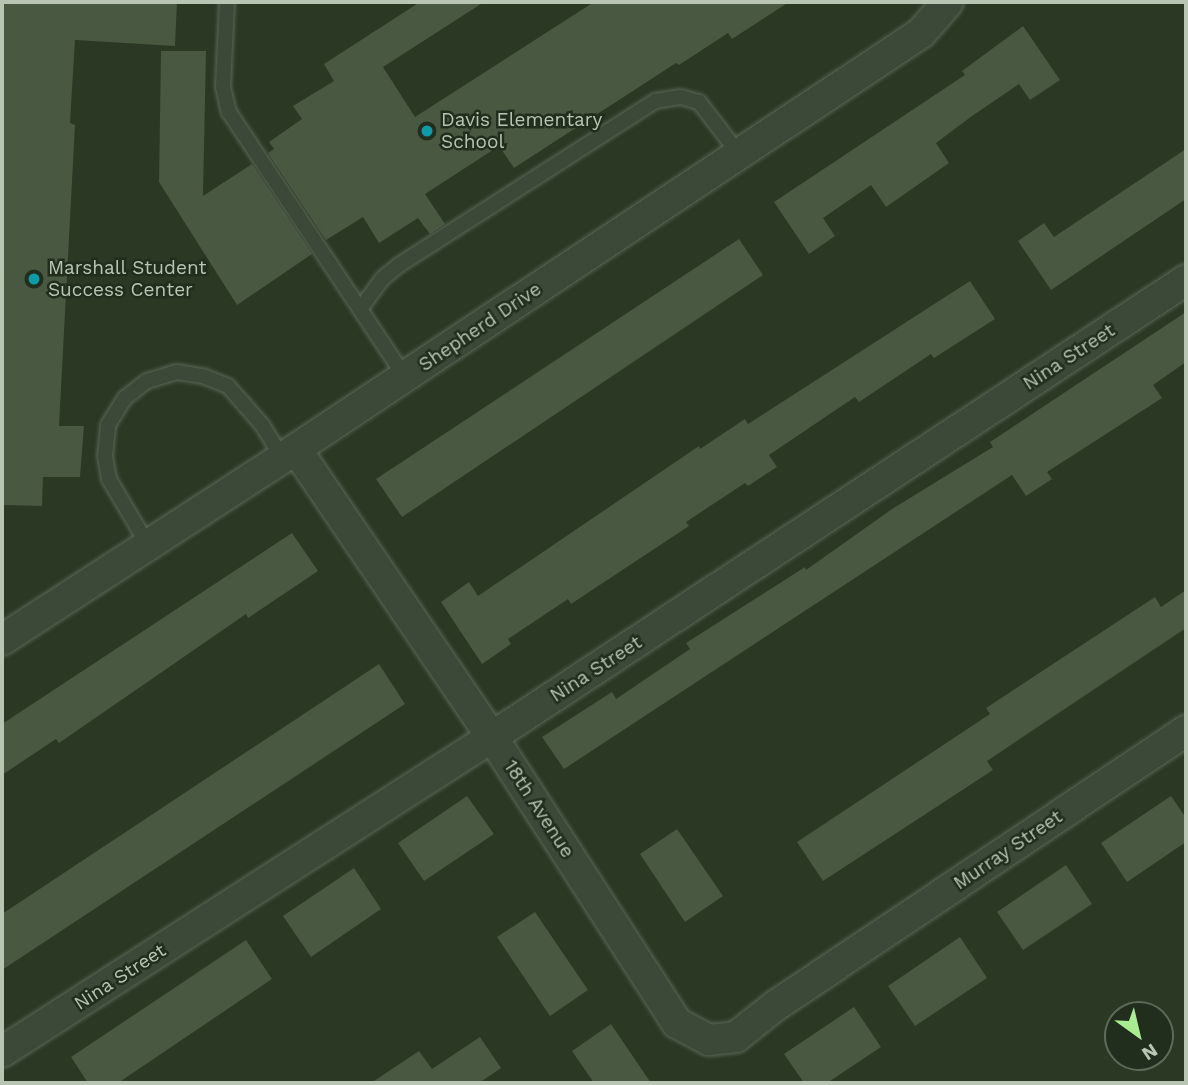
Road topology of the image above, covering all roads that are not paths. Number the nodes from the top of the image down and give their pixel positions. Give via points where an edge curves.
1 (227, 2) edge
2 (948, 2) edge
3 (739, 154) junction
4 (1186, 280) edge
5 (361, 308) junction
6 (405, 377) junction
7 (290, 453) junction
8 (148, 545) junction
9 (2, 640) edge
10 (1186, 731) edge
11 (492, 737) junction
12 (830, 969) joint
13 (2, 1052) edge

1 - 5 lane via 223,87 229,112
2 - 3 street, Shepherd Drive via 921,33
3 - 5 lane via 699,102 681,97 655,101 383,278
3 - 6 street, Shepherd Drive
4 - 11 street, Nina Street
5 - 6 lane
6 - 7 street, Shepherd Drive
7 - 8 street, Shepherd Drive
7 - 8 lane via 228,386 177,372 147,380 125,398 108,425 105,456 109,478
7 - 11 street, 18th Avenue
8 - 9 street, Shepherd Drive
10 - 12 street, Murray Street
11 - 12 street, 18th Avenue via 677,1023 709,1040 736,1037
11 - 13 street, Nina Street

